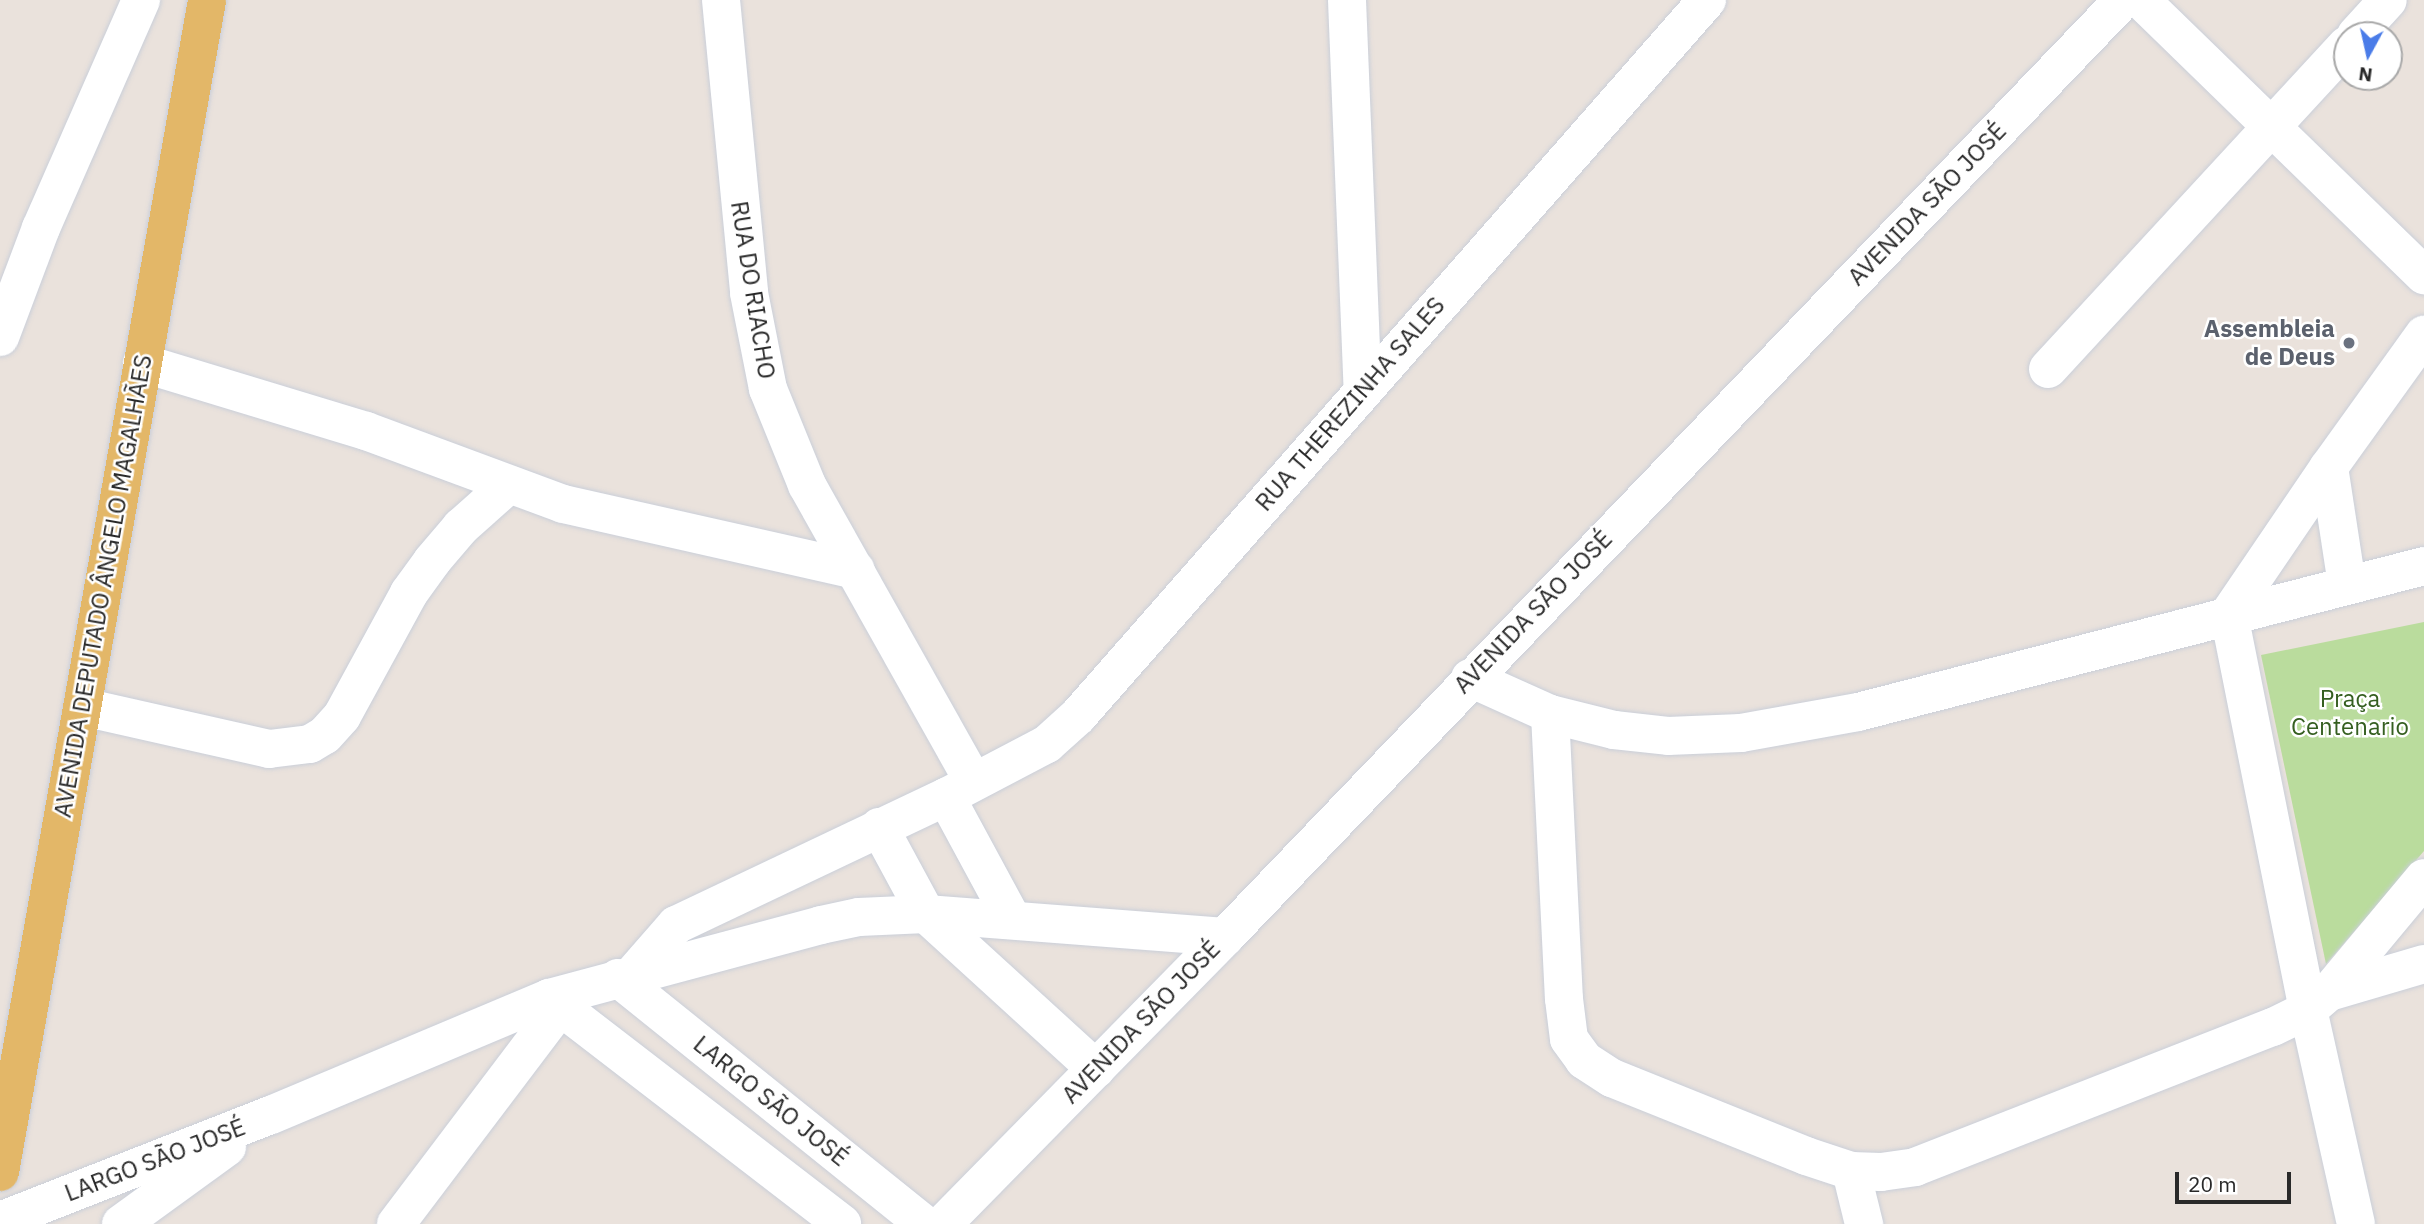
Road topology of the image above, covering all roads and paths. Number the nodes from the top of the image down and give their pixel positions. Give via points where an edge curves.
1 (141, 0) edge
2 (721, 0) edge
3 (1348, 0) edge
4 (1707, 0) edge
5 (2123, 0) edge
6 (2141, 0) edge
7 (2388, 0) edge
8 (198, 4) edge
9 (2369, 21) edge
10 (2333, 60) edge
11 (2271, 127) junction
12 (2424, 275) edge
13 (2424, 335) edge
14 (0, 337) edge
15 (142, 363) junction
16 (2048, 369) dead end
17 (1363, 390) junction
18 (2329, 467) junction
19 (507, 486) junction
20 (2424, 566) edge
21 (856, 570) junction
22 (2347, 585) junction
23 (2229, 614) junction
24 (1470, 678) junction
25 (83, 707) junction
26 (1550, 714) junction
27 (959, 789) junction
28 (879, 827) junction
29 (2424, 878) edge
30 (926, 914) junction
31 (1012, 919) junction
32 (1225, 937) junction
33 (2424, 964) edge
34 (626, 975) junction
35 (2319, 1001) junction
36 (554, 1002) junction
37 (1096, 1069) junction
38 (271, 1115) junction
39 (1, 1157) edge
40 (1851, 1171) junction
41 (0, 1222) edge
42 (121, 1224) edge
43 (396, 1224) edge
44 (842, 1224) edge
45 (924, 1224) edge
46 (943, 1224) edge
47 (1864, 1224) edge
48 (2356, 1224) edge

1 - 14 street via 41,228
2 - 21 street, RUA DO RIACHO via 748,279 768,389 807,485
3 - 17 street
4 - 17 street, RUA THEREZINHA SALES
5 - 24 street, AVENIDA SÃO JOSÉ
6 - 11 street
7 - 9 street
8 - 15 main road, AVENIDA DEPUTADO ÂNGELO MAGALHÃES
10 - 11 street
11 - 12 street
11 - 16 street
13 - 18 street
15 - 19 street via 366,431
15 - 25 main road, AVENIDA DEPUTADO ÂNGELO MAGALHÃES
17 - 27 street, RUA THEREZINHA SALES via 1078,716 1047,744
18 - 22 street
18 - 23 street
19 - 21 street via 564,504
19 - 25 street via 461,527 432,561 408,593 342,716 325,736 310,744 268,749
20 - 22 street
21 - 27 street, RUA DO RIACHO
22 - 23 street
23 - 26 street via 1858,712 1741,733 1668,736 1614,730
23 - 35 street
24 - 26 street
24 - 32 street, AVENIDA SÃO JOSÉ
25 - 39 main road, AVENIDA DEPUTADO ÂNGELO MAGALHÃES
26 - 40 street via 1569,1040 1584,1060 1612,1078
27 - 28 street
27 - 31 street
28 - 30 street
28 - 34 street via 676,925
29 - 35 street
30 - 31 street, LARGO SÃO JOSÉ
30 - 34 street, LARGO SÃO JOSÉ via 859,917
30 - 37 street
31 - 32 street, LARGO SÃO JOSÉ
32 - 37 street, AVENIDA SÃO JOSÉ
33 - 35 street
34 - 36 street, LARGO SÃO JOSÉ
34 - 45 street, LARGO SÃO JOSÉ
35 - 40 street via 2273,1027 1915,1167
35 - 48 street
36 - 38 street, LARGO SÃO JOSÉ
36 - 43 street
36 - 44 street
37 - 46 street, AVENIDA SÃO JOSÉ
38 - 41 street, LARGO SÃO JOSÉ
38 - 42 street, LARGO SÃO JOSÉ
40 - 47 street

